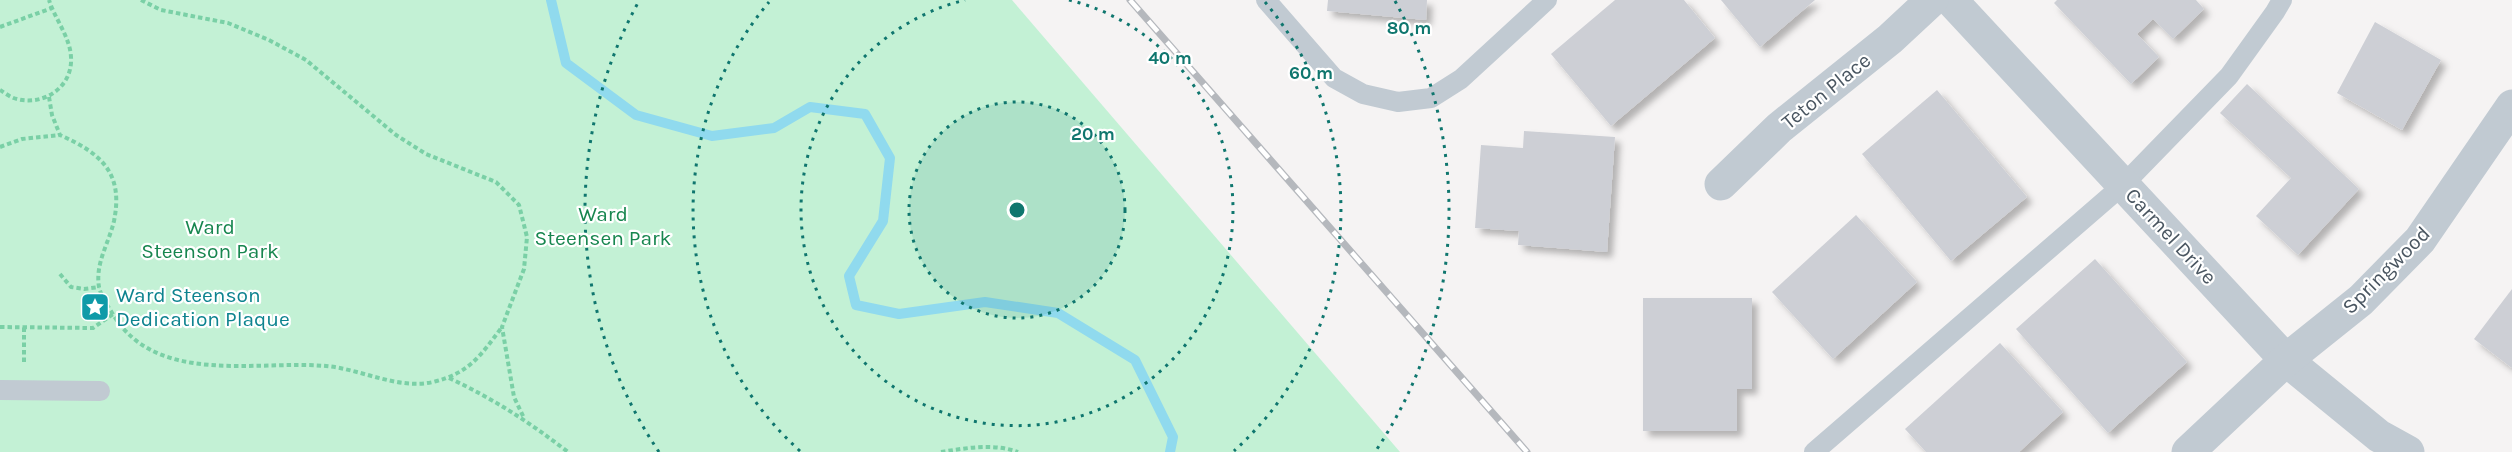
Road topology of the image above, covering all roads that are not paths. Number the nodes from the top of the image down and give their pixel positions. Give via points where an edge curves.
1 (1266, 0) edge
2 (1547, 0) edge
3 (1932, 0) edge
4 (1951, 0) edge
5 (2282, 0) edge
6 (2512, 106) edge
7 (1721, 184) dead end
8 (2123, 185) junction
9 (2286, 360) junction
10 (0, 390) edge
11 (100, 391) dead end
12 (1814, 452) edge
13 (2188, 452) edge
14 (2408, 452) edge

1 - 2 lane via 1334,78 1363,94 1398,102 1431,98 1461,79
3 - 7 street, Teton Place via 1779,128
4 - 8 street, Carmel Drive
5 - 8 lane via 2229,76
6 - 9 street, Springwood via 2420,240 2361,300
8 - 9 street, Carmel Drive
8 - 12 lane
9 - 13 street, Springwood
9 - 14 street, Carmel Drive via 2379,436
10 - 11 lane

